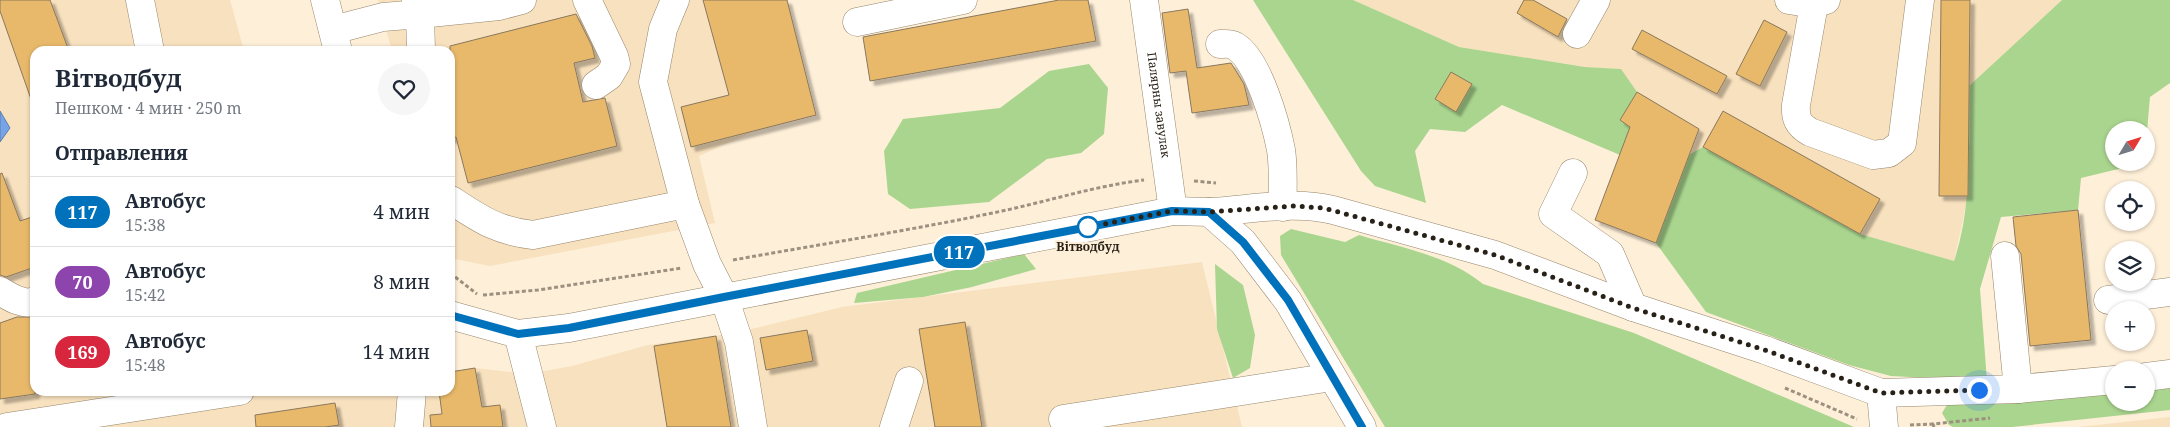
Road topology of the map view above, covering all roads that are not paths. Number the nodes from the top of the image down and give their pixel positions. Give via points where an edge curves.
1 (140, 0) edge
2 (325, 0) edge
3 (587, 0) edge
4 (675, 0) edge
5 (963, 0) edge
6 (1144, 0) edge
7 (1596, 0) edge
8 (1920, 0) edge
9 (1810, 1) edge
10 (506, 2) edge
11 (418, 7) edge
12 (857, 22) dead end
13 (1577, 34) dead end
14 (335, 40) edge
15 (1220, 44) dead end
16 (149, 46) edge
17 (421, 46) edge
18 (596, 85) dead end
19 (1573, 173) dead end
20 (455, 203) edge
21 (685, 204) junction
22 (1283, 207) junction
23 (1172, 211) junction
24 (1209, 212) junction
25 (2005, 256) dead end
26 (0, 291) edge
27 (2170, 292) edge
28 (724, 297) junction
29 (2108, 300) dead end
30 (30, 303) edge
31 (1633, 308) junction
32 (455, 316) edge
33 (518, 334) junction
34 (2170, 374) edge
35 (2155, 376) edge
36 (1332, 377) junction
37 (2105, 381) edge
38 (909, 382) dead end
39 (2018, 389) junction
40 (1881, 393) junction
41 (208, 396) edge
42 (411, 396) edge
43 (1063, 419) dead end
44 (7, 427) edge
45 (408, 427) edge
46 (542, 427) edge
47 (753, 427) edge
48 (894, 427) edge
49 (1362, 427) edge
50 (1884, 427) edge

1 - 16 street
2 - 14 street
3 - 18 street via 616,64 609,76
4 - 21 street via 663,28 653,82
5 - 12 street
6 - 23 street, Палярны завулак
7 - 13 street
8 - 9 street via 1902,143 1889,153 1873,156 1810,132 1796,120
10 - 11 street
11 - 14 street via 383,17
11 - 17 street
15 - 22 street via 1230,44 1242,51 1264,90 1281,151
19 - 31 street via 1553,214 1610,254
20 - 21 street via 487,224 533,235
21 - 28 street via 707,264
22 - 24 street
22 - 31 street via 1324,208 1495,255
23 - 24 street
23 - 28 street
24 - 36 street via 1243,242 1288,300
25 - 39 street
26 - 30 street via 13,299
27 - 29 street
28 - 33 street via 569,328
28 - 47 street via 739,342
31 - 40 street via 1765,350
32 - 33 street
33 - 46 street
34 - 35 street
36 - 43 street
36 - 49 street
37 - 39 street
38 - 48 street
39 - 40 street
40 - 50 street
41 - 44 street
42 - 45 street

